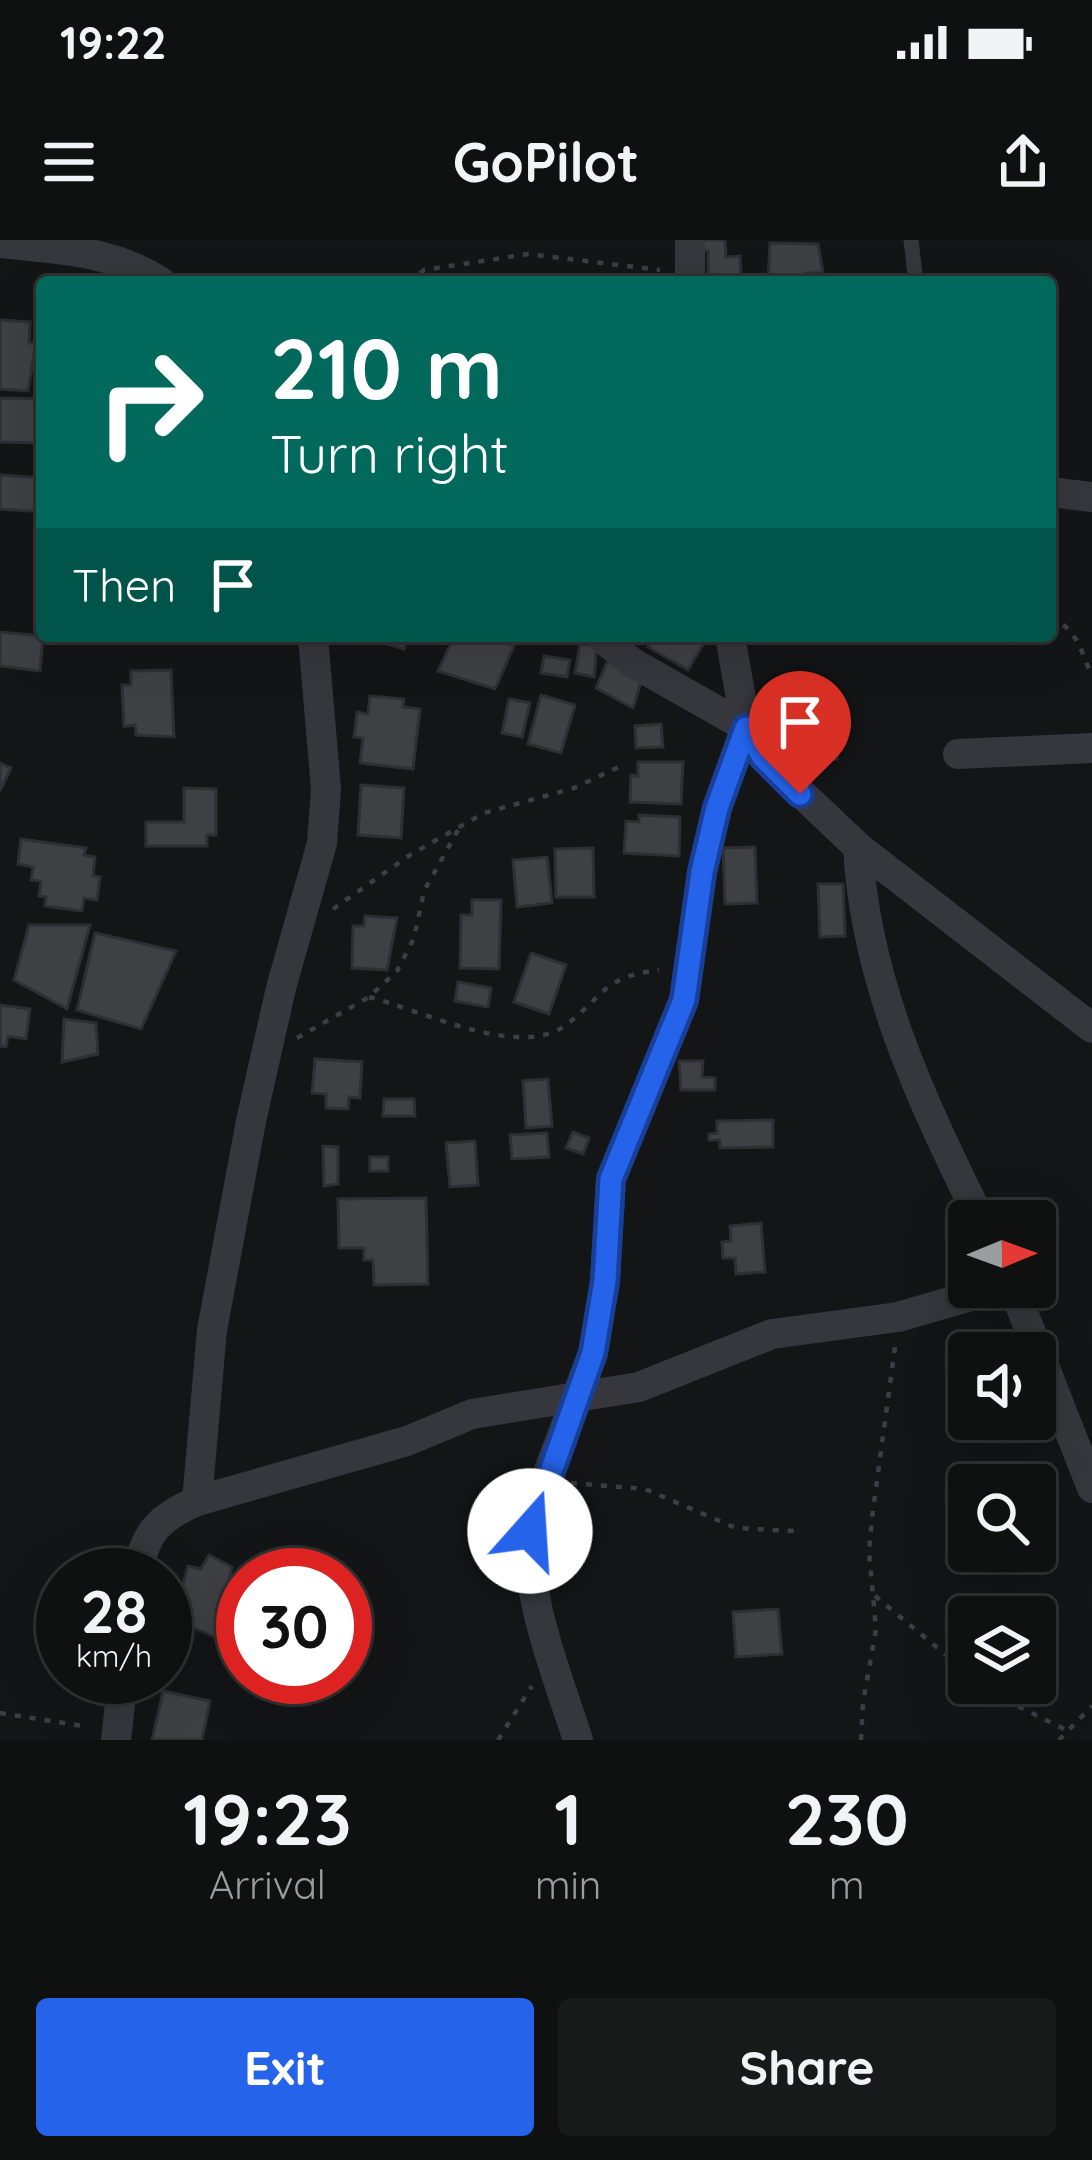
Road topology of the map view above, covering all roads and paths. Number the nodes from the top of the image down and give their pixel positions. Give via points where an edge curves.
1 (690, 240) edge
2 (911, 240) edge
3 (0, 243) edge
4 (84, 246) edge
5 (151, 276) edge
6 (416, 276) edge
7 (676, 276) edge
8 (690, 276) edge
9 (915, 276) edge
10 (1056, 493) edge
11 (1092, 497) edge
12 (1056, 620) edge
13 (314, 642) edge
14 (607, 642) edge
15 (731, 642) edge
16 (1092, 677) edge
17 (746, 728) junction
18 (1092, 748) edge
19 (958, 754) dead end
20 (621, 766) dead end
21 (459, 827) junction
22 (858, 847) junction
23 (298, 933) junction
24 (692, 946) junction
25 (369, 998) junction
26 (1092, 1028) edge
27 (266, 1056) junction
28 (971, 1200) edge
29 (948, 1303) edge
30 (1021, 1308) edge
31 (898, 1317) junction
32 (574, 1396) junction
33 (547, 1481) junction
34 (1092, 1488) edge
35 (197, 1501) junction
36 (794, 1531) dead end
37 (143, 1548) edge
38 (875, 1596) junction
39 (550, 1655) junction
40 (948, 1657) edge
41 (120, 1704) edge
42 (1013, 1704) edge
43 (1092, 1706) edge
44 (0, 1713) edge
45 (1066, 1730) junction
46 (117, 1735) edge
47 (498, 1740) edge
48 (578, 1740) edge
49 (861, 1740) edge
50 (1059, 1740) edge

1 - 8 street
2 - 9 lane
3 - 4 street
4 - 5 street
6 - 7 path via 528,254
10 - 11 street
12 - 16 path via 1066,624
13 - 23 street via 326,789 322,842
14 - 17 street
15 - 17 street
17 - 22 street via 778,774
17 - 24 street via 717,808
18 - 19 street
20 - 21 path
21 - 23 path
21 - 25 path via 424,891 397,971
22 - 26 street
22 - 28 street via 897,1040
23 - 27 street
24 - 25 path via 666,968 623,976 542,1036 496,1037
24 - 32 street via 684,1000 611,1179 598,1331
25 - 27 path
27 - 35 street via 212,1330
29 - 31 street
30 - 34 street
31 - 32 street via 772,1334 639,1387
31 - 38 path via 869,1552
32 - 33 street
32 - 35 street via 472,1414 407,1441
33 - 36 path via 645,1490 736,1528
33 - 39 street via 530,1546
35 - 37 street via 152,1530
38 - 40 path
38 - 49 path
39 - 47 path
39 - 48 street
41 - 46 street
42 - 45 path
43 - 45 path
44 - 46 path
45 - 50 path

